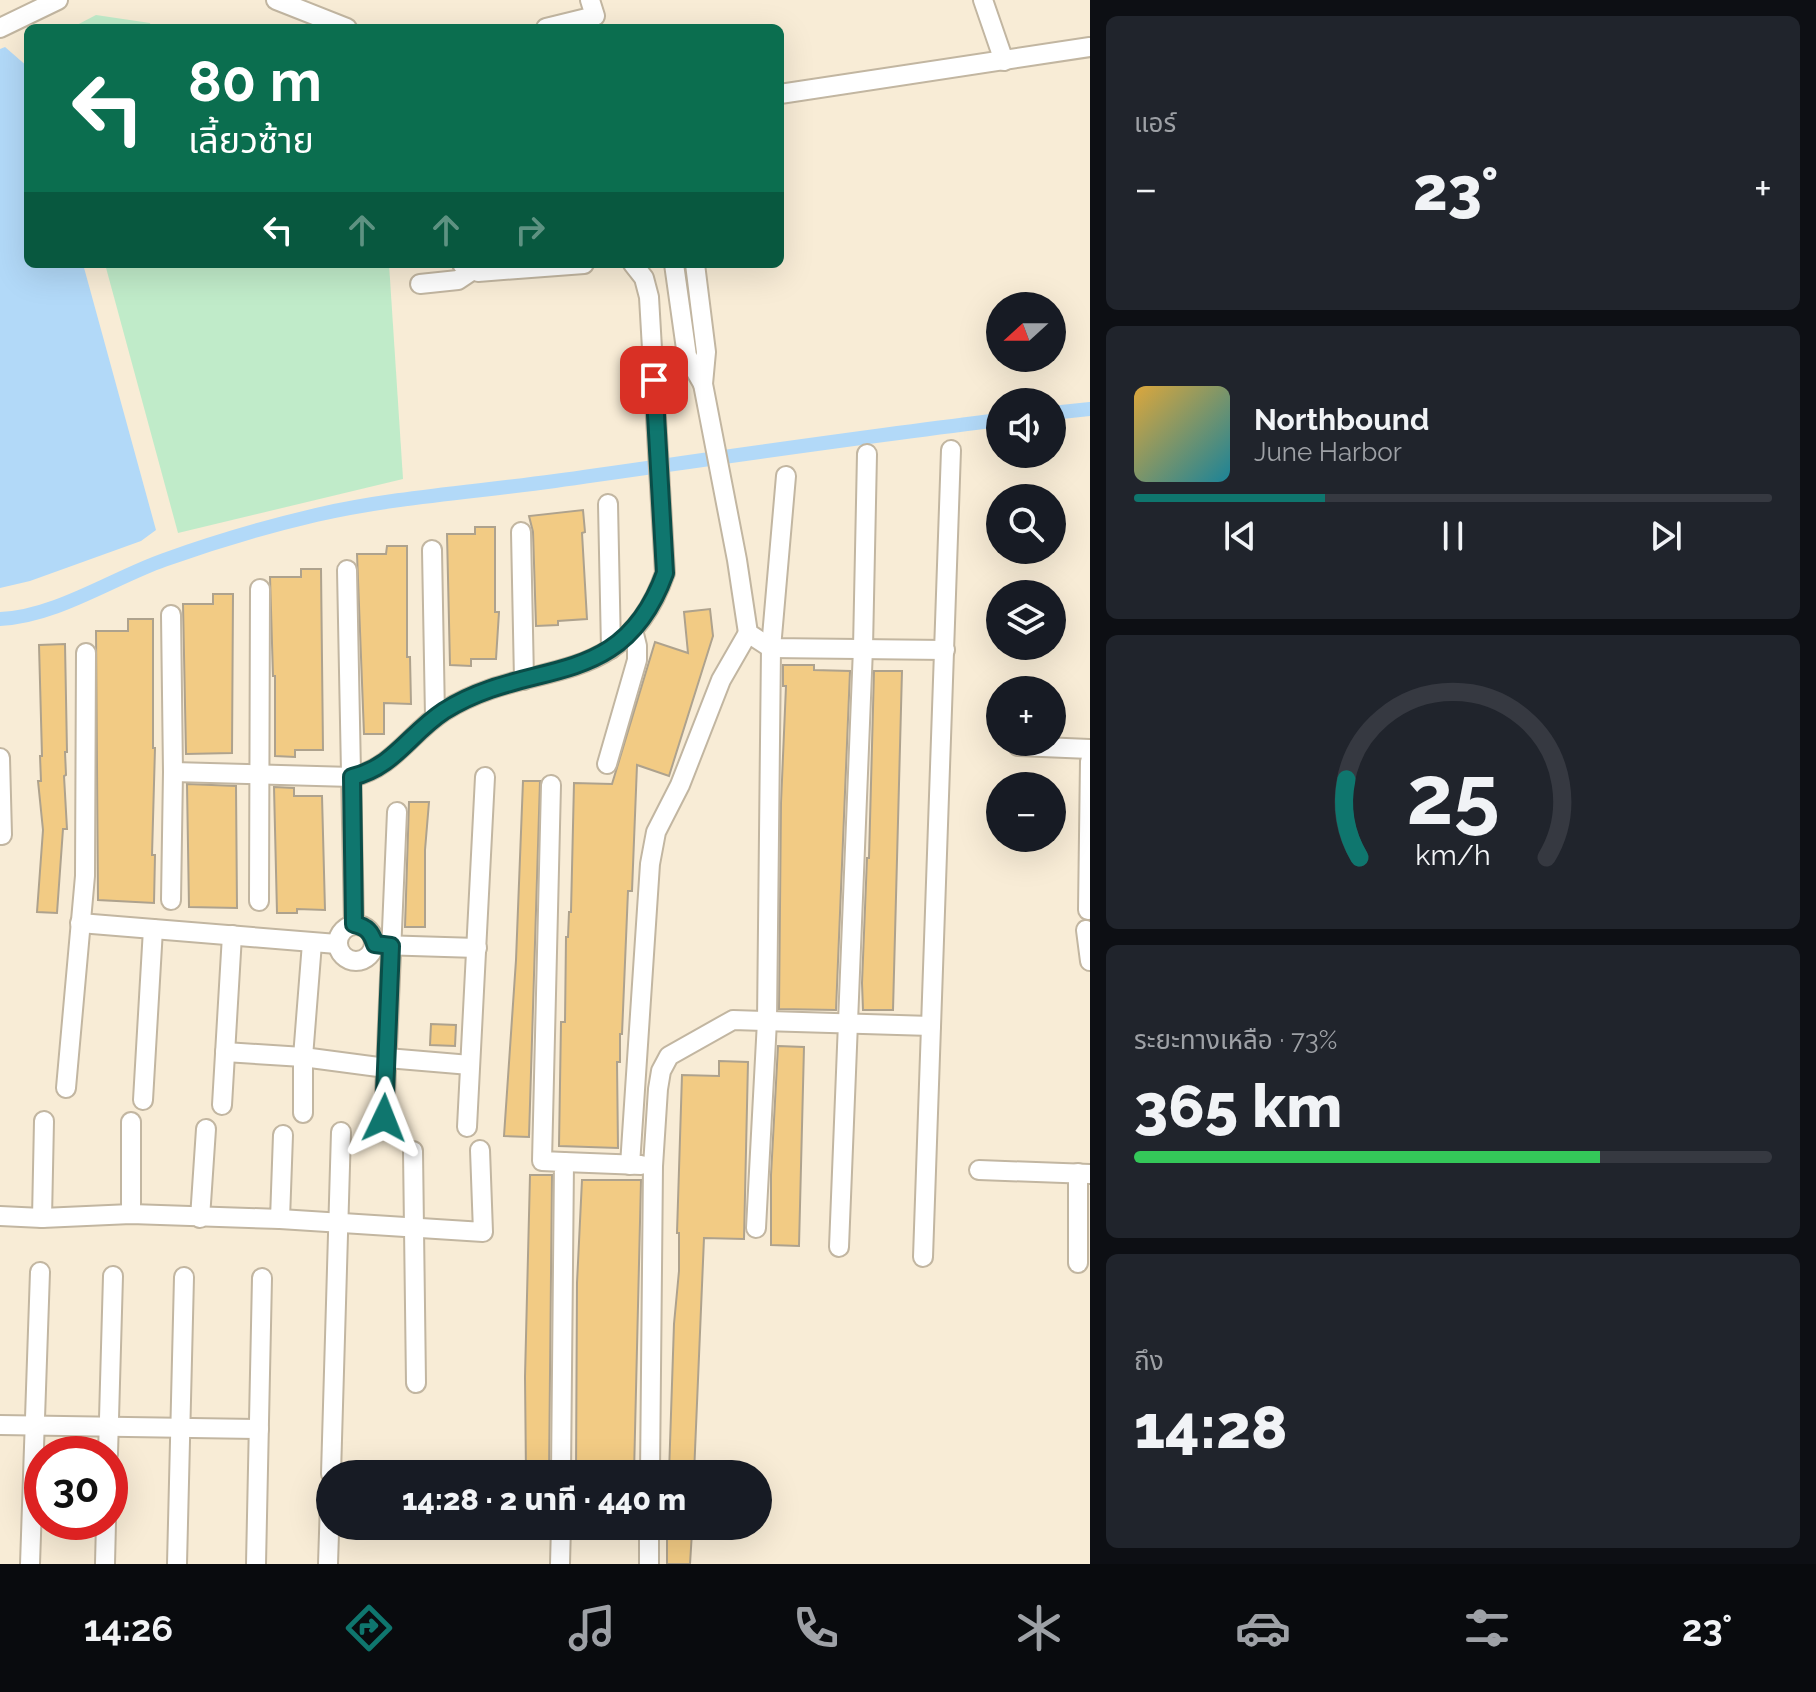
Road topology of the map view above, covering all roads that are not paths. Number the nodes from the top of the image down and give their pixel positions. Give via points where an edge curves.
1 (58, 0) edge
2 (276, 0) edge
3 (590, 0) edge
4 (983, 0) edge
5 (22, 8) edge
6 (337, 24) edge
7 (562, 24) edge
8 (0, 28) edge
9 (1090, 47) edge
10 (1004, 61) junction
11 (784, 93) edge
12 (467, 268) edge
13 (470, 268) edge
14 (531, 268) edge
15 (636, 268) edge
16 (675, 268) edge
17 (696, 268) edge
18 (420, 284) dead end
19 (703, 384) junction
20 (951, 450) dead end
21 (867, 454) dead end
22 (786, 476) dead end
23 (608, 504) dead end
24 (521, 532) dead end
25 (432, 550) dead end
26 (347, 570) dead end
27 (260, 589) dead end
28 (171, 615) dead end
29 (633, 630) junction
30 (748, 633) junction
31 (771, 648) junction
32 (863, 648) junction
33 (611, 649) junction
34 (945, 650) junction
35 (86, 653) dead end
36 (524, 680) junction
37 (435, 717) junction
38 (1066, 748) edge
39 (1090, 749) edge
40 (0, 758) edge
41 (1090, 761) edge
42 (607, 764) dead end
43 (173, 772) junction
44 (261, 774) junction
45 (352, 777) junction
46 (485, 777) dead end
47 (551, 785) dead end
48 (397, 812) dead end
49 (0, 835) edge
50 (171, 900) dead end
51 (259, 901) dead end
52 (1088, 910) edge
53 (80, 923) junction
54 (354, 924) junction
55 (153, 929) junction
56 (1086, 930) dead end
57 (232, 935) junction
58 (312, 943) junction
59 (337, 944) junction
60 (383, 945) junction
61 (477, 948) junction
62 (1090, 961) edge
63 (767, 1021) junction
64 (848, 1023) junction
65 (931, 1026) junction
66 (225, 1052) junction
67 (303, 1057) junction
68 (386, 1063) junction
69 (470, 1065) junction
70 (66, 1088) dead end
71 (143, 1100) dead end
72 (222, 1105) dead end
73 (303, 1113) dead end
74 (384, 1118) dead end
75 (44, 1121) dead end
76 (131, 1122) dead end
77 (467, 1127) dead end
78 (206, 1129) dead end
79 (341, 1132) dead end
80 (283, 1135) dead end
81 (480, 1150) dead end
82 (413, 1151) dead end
83 (564, 1162) junction
84 (630, 1165) junction
85 (653, 1166) junction
86 (979, 1170) dead end
87 (1084, 1174) edge
88 (131, 1214) junction
89 (0, 1216) edge
90 (42, 1218) junction
91 (200, 1218) junction
92 (280, 1219) junction
93 (338, 1223) junction
94 (414, 1228) junction
95 (756, 1228) dead end
96 (839, 1247) dead end
97 (923, 1257) dead end
98 (1078, 1263) dead end
99 (40, 1272) dead end
100 (113, 1276) dead end
101 (184, 1277) dead end
102 (262, 1278) dead end
103 (416, 1383) dead end
104 (0, 1425) edge
105 (35, 1425) junction
106 (109, 1426) junction
107 (181, 1428) junction
108 (259, 1429) junction
109 (109, 1436) edge
110 (331, 1460) edge
111 (561, 1460) edge
112 (650, 1460) edge
113 (106, 1540) edge
114 (329, 1540) edge
115 (561, 1540) edge
116 (649, 1540) edge
117 (30, 1564) edge
118 (105, 1564) edge
119 (177, 1564) edge
120 (256, 1564) edge
121 (328, 1564) edge
122 (560, 1564) edge
123 (649, 1564) edge

1 - 5 street
2 - 6 street
3 - 7 street via 595,16
4 - 10 street
5 - 8 street
9 - 10 street
10 - 11 street
12 - 18 street via 458,280
13 - 14 street
15 - 29 street via 649,297 665,573
16 - 19 street via 687,356
17 - 19 street via 706,352
19 - 30 street
20 - 34 street
21 - 32 street
22 - 31 street
23 - 33 street
24 - 36 street
25 - 37 street
26 - 45 street
27 - 44 street
28 - 43 street
29 - 33 street
29 - 42 street via 637,660
30 - 31 street
30 - 84 street via 721,680 656,832
31 - 32 street
31 - 63 street
32 - 34 street
32 - 64 street
33 - 36 street via 577,667
34 - 65 street
35 - 53 street
36 - 37 street via 495,687
37 - 45 street via 382,766
38 - 39 street
40 - 49 street
41 - 52 street
43 - 44 street
43 - 50 street
44 - 45 street
44 - 51 street
45 - 54 street
46 - 61 street
47 - 83 street via 542,1161
48 - 60 street
53 - 55 street
53 - 70 street
54 - 59 street via 344,928
54 - 60 street
55 - 57 street
55 - 71 street
56 - 62 street
57 - 58 street
57 - 66 street
58 - 59 street
58 - 67 street
59 - 60 street via 352,962 363,961
60 - 61 street
60 - 68 street
61 - 69 street
63 - 64 street
63 - 85 street via 733,1020 669,1056 658,1089
63 - 95 street
64 - 65 street
64 - 96 street
65 - 97 street
66 - 67 street
66 - 72 street
67 - 68 street
67 - 73 street
68 - 69 street
68 - 74 street
69 - 77 street
75 - 90 street
76 - 88 street
78 - 91 street
79 - 93 street
80 - 92 street
81 - 94 street via 483,1232
82 - 94 street
83 - 84 street
83 - 111 street
84 - 85 street
85 - 112 street
86 - 87 street
87 - 98 street
88 - 90 street
88 - 91 street
89 - 90 street
91 - 92 street
92 - 93 street
93 - 94 street
93 - 110 street
94 - 103 street
99 - 105 street
100 - 106 street
101 - 107 street
102 - 108 street
104 - 105 street
105 - 106 street
105 - 117 street
106 - 107 street
106 - 109 street
107 - 108 street
107 - 119 street
108 - 120 street
113 - 118 street
114 - 121 street
115 - 122 street
116 - 123 street

